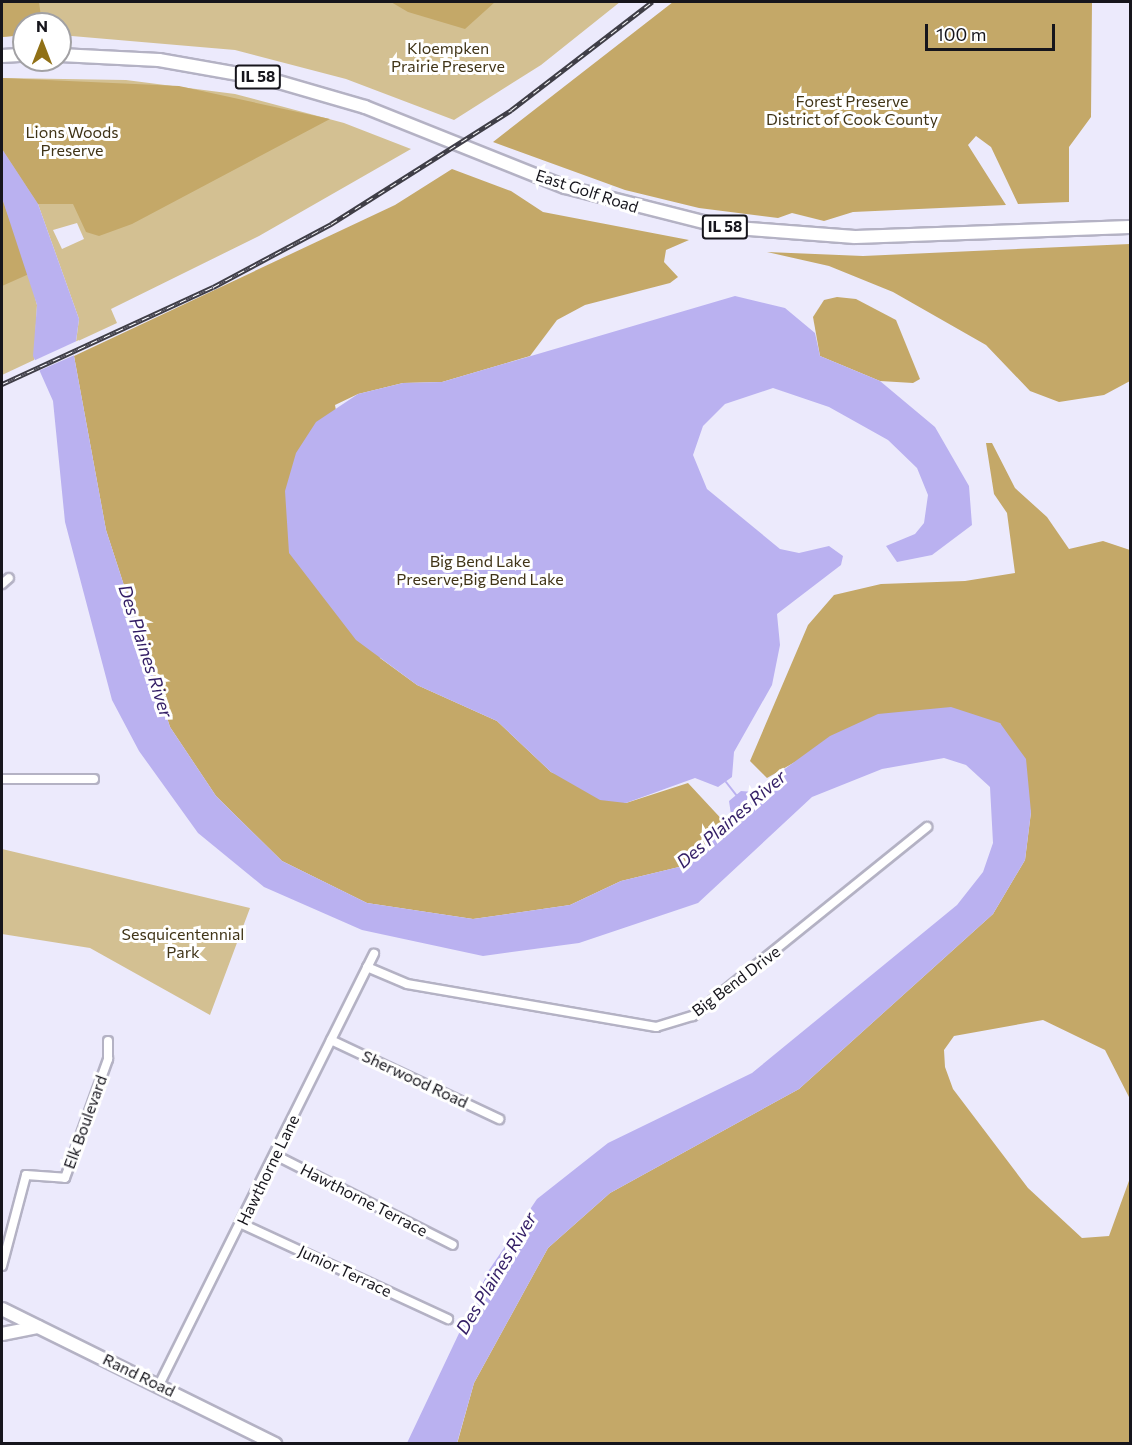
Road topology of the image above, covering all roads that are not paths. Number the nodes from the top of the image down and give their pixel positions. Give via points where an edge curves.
1 (72, 56) edge
2 (1131, 226) edge
3 (2, 779) edge
4 (93, 779) dead end
5 (927, 827) dead end
6 (374, 954) dead end
7 (367, 967) junction
8 (331, 1040) junction
9 (108, 1041) dead end
10 (499, 1119) dead end
11 (275, 1155) junction
12 (242, 1224) junction
13 (453, 1245) dead end
14 (2, 1266) edge
15 (2, 1309) edge
16 (448, 1319) dead end
17 (39, 1327) junction
18 (2, 1334) edge
19 (159, 1385) junction
20 (275, 1443) edge

1 - 2 main road, East Golf Road / IL 58 via 159,60 272,80 365,107 565,187 723,227 855,237
3 - 4 street
5 - 7 street, Big Bend Drive via 693,1016 656,1027 408,984
6 - 7 street, Hawthorne Lane
7 - 8 street, Hawthorne Lane
8 - 10 street, Sherwood Road
8 - 11 street, Hawthorne Lane
9 - 14 street, Elk Boulevard via 108,1059 64,1178 26,1175
11 - 12 street, Hawthorne Lane
11 - 13 street, Hawthorne Terrace
12 - 16 street, Junior Terrace
12 - 19 street, Hawthorne Lane
15 - 17 main road, Rand Road
17 - 18 main road
17 - 19 main road, Rand Road
19 - 20 main road, Rand Road

